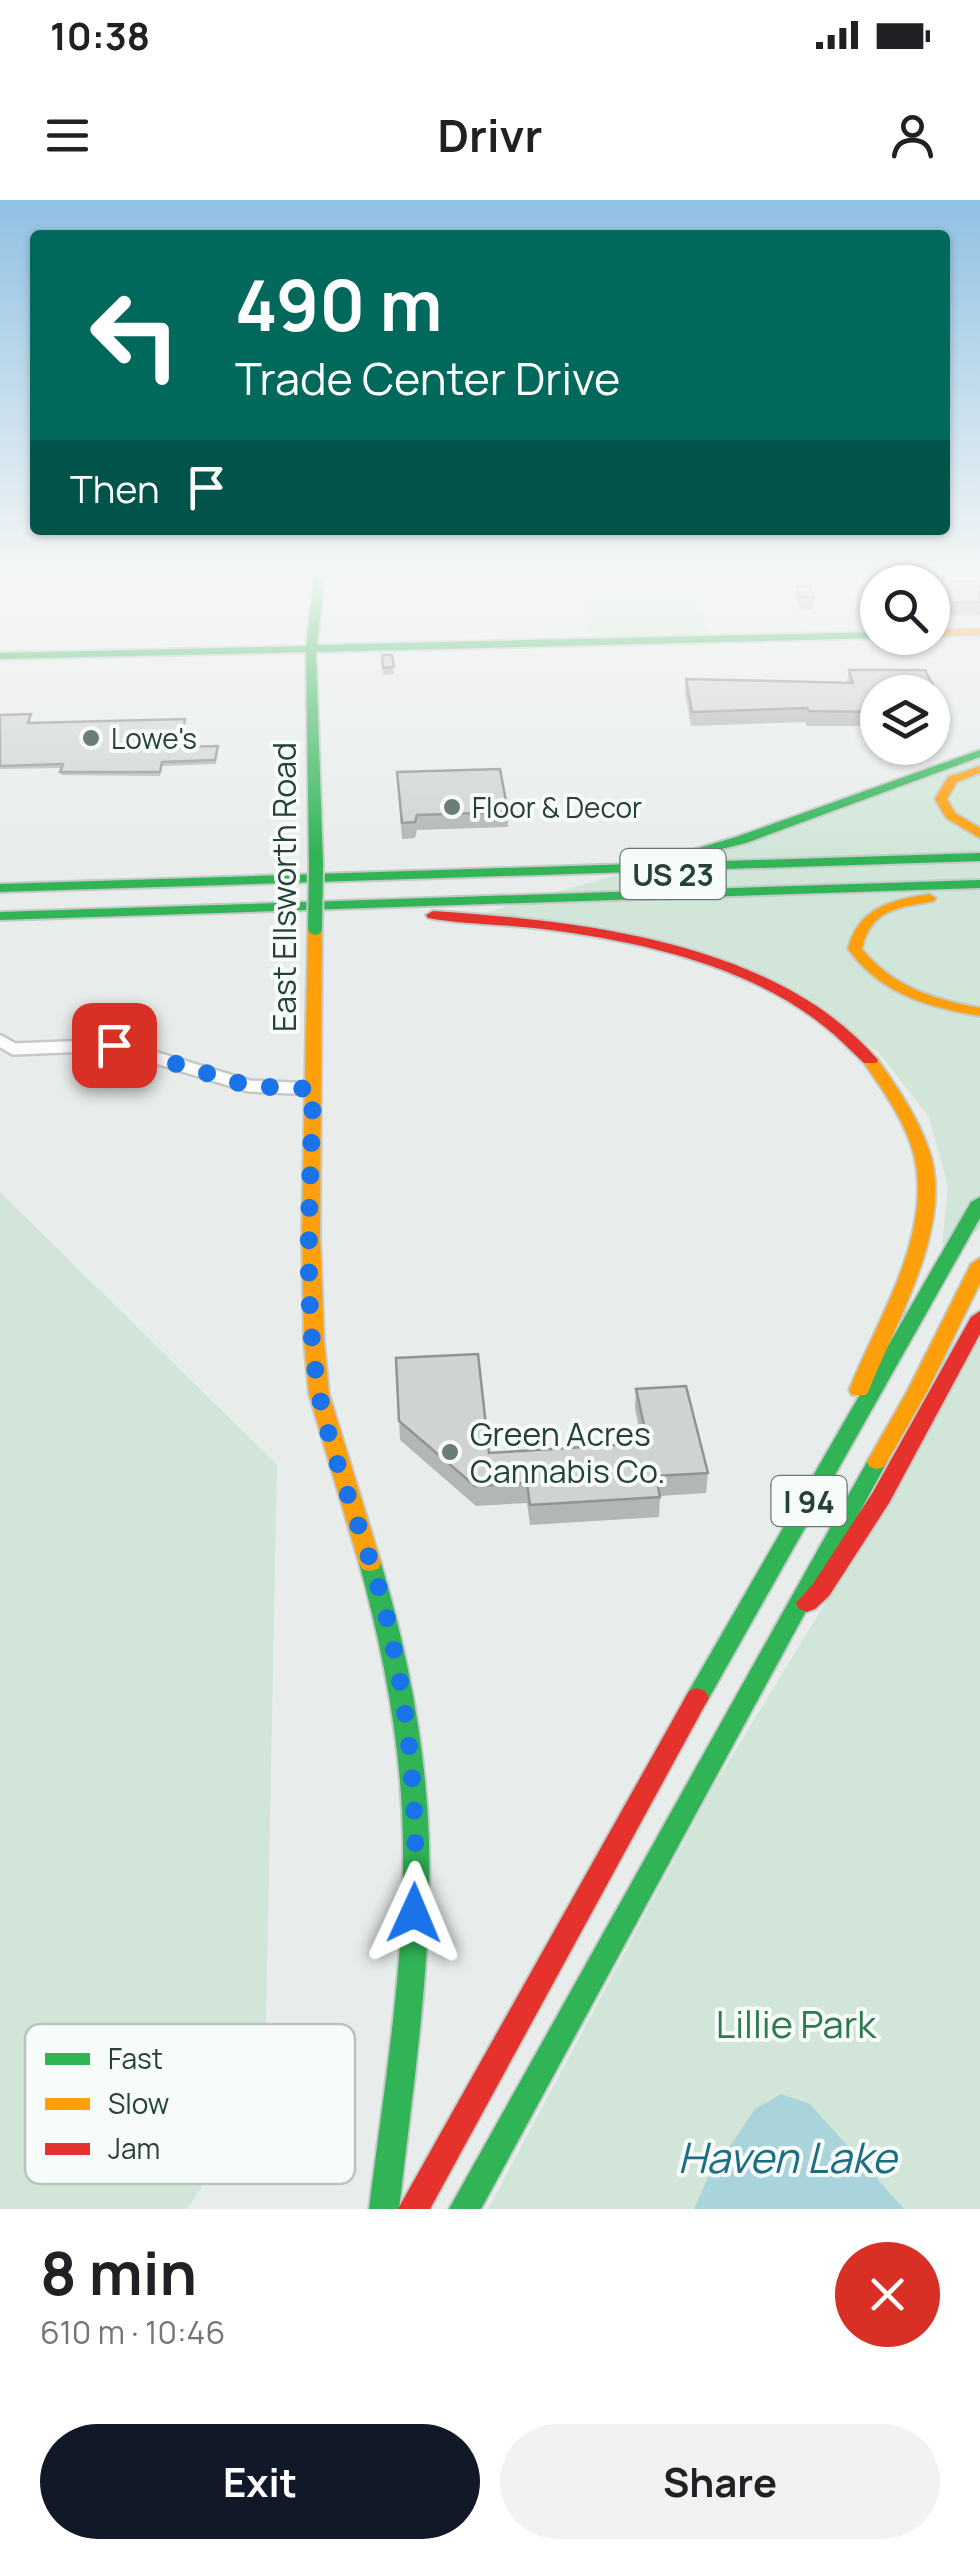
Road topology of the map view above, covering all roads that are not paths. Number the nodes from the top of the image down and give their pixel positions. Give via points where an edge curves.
1 (311, 666) edge
2 (980, 753) edge
3 (980, 768) edge
4 (980, 834) edge
5 (980, 861) edge
6 (562, 869) junction
7 (980, 884) edge
8 (0, 892) edge
9 (971, 894) edge
10 (359, 913) junction
11 (0, 916) edge
12 (0, 925) edge
13 (980, 1012) edge
14 (0, 1041) edge
15 (313, 1089) junction
16 (980, 1202) edge
17 (980, 1264) edge
18 (980, 1317) edge
19 (845, 1438) junction
20 (785, 1622) junction
21 (384, 2209) edge
22 (413, 2209) edge
23 (464, 2209) edge

1 - 15 main road, East Ellsworth Road, bridge
2 - 6 main road via 706,850
3 - 4 main road via 952,780 941,799 950,815
5 - 6 main road
5 - 8 main road, US 23
6 - 8 main road
7 - 11 main road, US 23
9 - 10 main road
9 - 13 main road via 874,912 860,924 855,949 893,987
10 - 12 main road
10 - 19 main road via 520,922 696,959 816,1014 890,1079 914,1114 938,1196 932,1234 862,1377
14 - 15 street via 14,1049 114,1045 249,1086
15 - 21 main road, East Ellsworth Road via 320,1394 382,1601 406,1720 416,1879
16 - 19 main road, I 94
17 - 20 main road, I 94 via 918,1390
18 - 20 main road via 851,1544 821,1590
19 - 22 main road, I 94
20 - 23 main road, I 94

